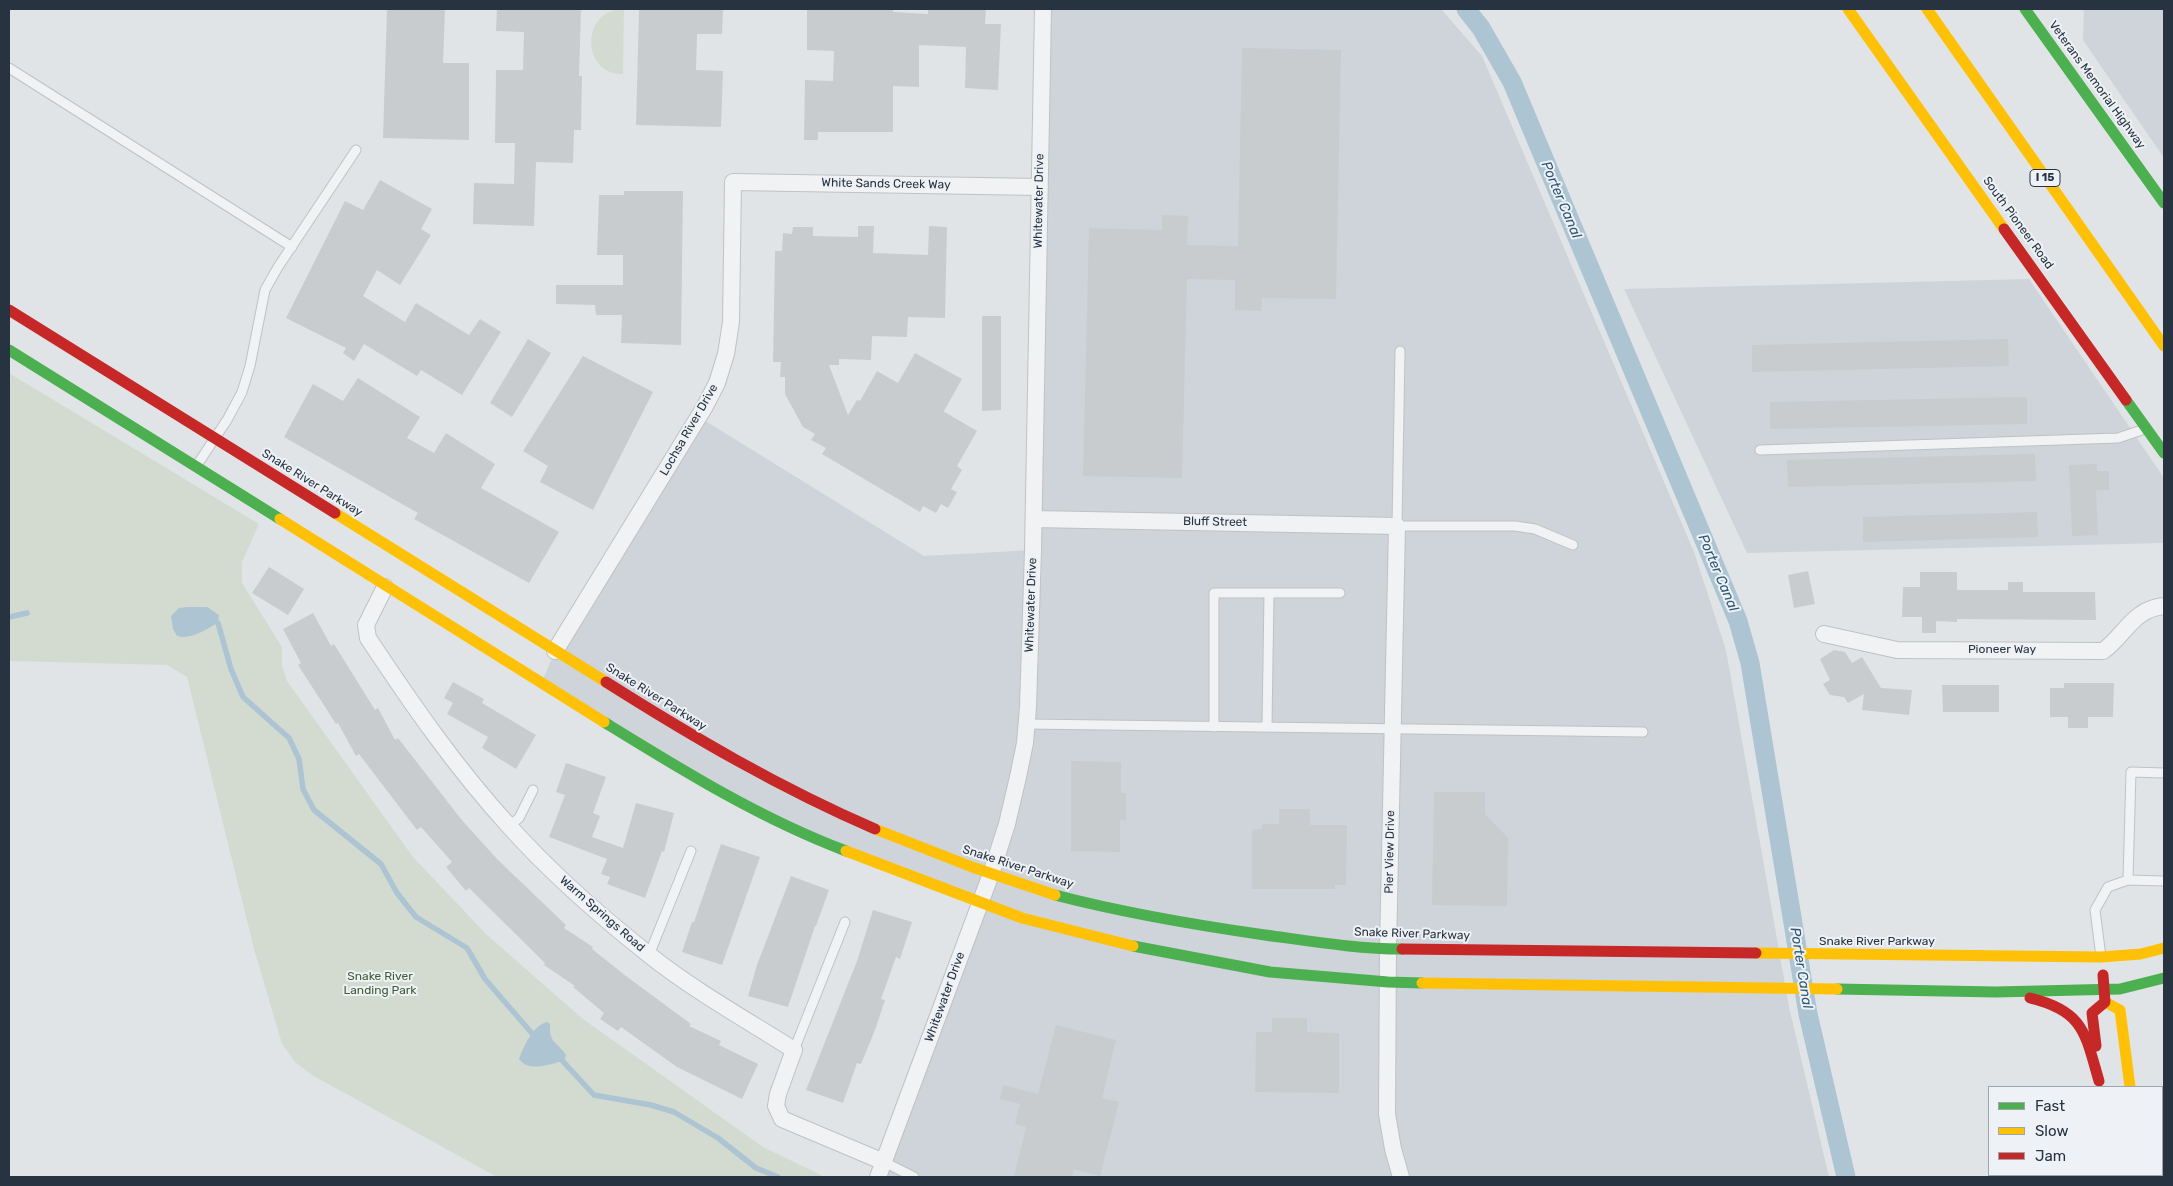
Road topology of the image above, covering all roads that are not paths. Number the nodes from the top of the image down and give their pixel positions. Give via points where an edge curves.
1 (1043, 9) edge
2 (1848, 9) edge
3 (1927, 9) edge
4 (2025, 9) edge
5 (9, 68) edge
6 (356, 150) dead end
7 (733, 182) joint
8 (1040, 187) junction
9 (2164, 203) edge
10 (292, 247) junction
11 (9, 310) edge
12 (2164, 346) edge
13 (9, 350) edge
14 (1400, 352) dead end
15 (2148, 428) junction
16 (214, 439) junction
17 (1760, 450) dead end
18 (2164, 453) edge
19 (195, 467) junction
20 (1034, 519) junction
21 (1397, 526) junction
22 (1573, 545) dead end
23 (385, 587) junction
24 (1270, 593) junction
25 (1340, 593) dead end
26 (2164, 606) edge
27 (1824, 634) dead end
28 (555, 651) junction
29 (1027, 724) junction
30 (1214, 727) junction
31 (1267, 727) junction
32 (1393, 729) junction
33 (1643, 732) dead end
34 (2164, 773) edge
35 (533, 790) dead end
36 (509, 826) junction
37 (691, 851) dead end
38 (991, 874) junction
39 (2128, 880) junction
40 (2164, 881) edge
41 (981, 902) junction
42 (845, 922) dead end
43 (2164, 948) edge
44 (1388, 949) junction
45 (649, 955) junction
46 (2101, 957) junction
47 (2164, 978) edge
48 (1388, 982) junction
49 (2104, 988) junction
50 (1996, 992) junction
51 (2105, 1002) junction
52 (794, 1050) junction
53 (2099, 1084) edge
54 (2130, 1086) edge
55 (881, 1170) edge
56 (914, 1177) edge
57 (1401, 1177) edge

1 - 8 street, Whitewater Drive
2 - 15 main road, South Pioneer Road
3 - 12 main road, I 15
4 - 9 main road, Veterans Memorial Highway
5 - 10 lane
6 - 10 lane
7 - 8 street, White Sands Creek Way
7 - 28 street, Lochsa River Drive via 731,322 717,383
8 - 20 street, Whitewater Drive
10 - 16 lane via 265,290 242,392
11 - 16 main road, Snake River Parkway
13 - 19 main road
14 - 21 lane
15 - 17 lane via 2118,438
15 - 18 main road, South Pioneer Road
16 - 19 lane
16 - 28 main road, Snake River Parkway
19 - 23 main road
20 - 21 street, Bluff Street
20 - 29 street, Whitewater Drive
21 - 22 lane via 1515,526 1535,529
21 - 32 street, Pier View Drive
23 - 36 street, Warm Springs Road via 366,625 368,638 438,739
23 - 41 main road via 686,774 760,814 812,838
24 - 25 lane
24 - 30 lane via 1214,593
24 - 31 lane
26 - 27 street, Pioneer Way via 2139,614 2114,643 2103,650 1897,650
28 - 38 main road, Snake River Parkway via 697,739 798,794
29 - 30 lane
29 - 38 street, Whitewater Drive via 1007,824
30 - 31 lane
31 - 32 lane
32 - 33 lane
32 - 44 street, Pier View Drive
34 - 39 lane via 2131,772
35 - 36 lane via 519,818
36 - 45 street, Warm Springs Road via 567,884
37 - 45 lane
38 - 41 street, Whitewater Drive
38 - 44 main road, Snake River Parkway via 1032,888 1126,911 1290,939
39 - 40 lane
39 - 46 lane via 2108,887 2095,910
41 - 48 main road via 1022,918 1143,949 1270,972
41 - 55 street, Whitewater Drive
42 - 52 lane
43 - 46 main road, Snake River Parkway via 2141,954
44 - 46 main road, Snake River Parkway
44 - 48 street, Pier View Drive
45 - 52 street, Warm Springs Road
46 - 49 main road
47 - 49 main road via 2120,989
48 - 50 main road
48 - 57 street, Pier View Drive via 1388,1114
49 - 50 main road
49 - 51 main road
50 - 53 main road via 2051,1003 2066,1010 2082,1028
51 - 53 main road via 2092,1013
51 - 54 main road via 2120,1010
52 - 55 street via 776,1106 782,1119
55 - 56 lane

